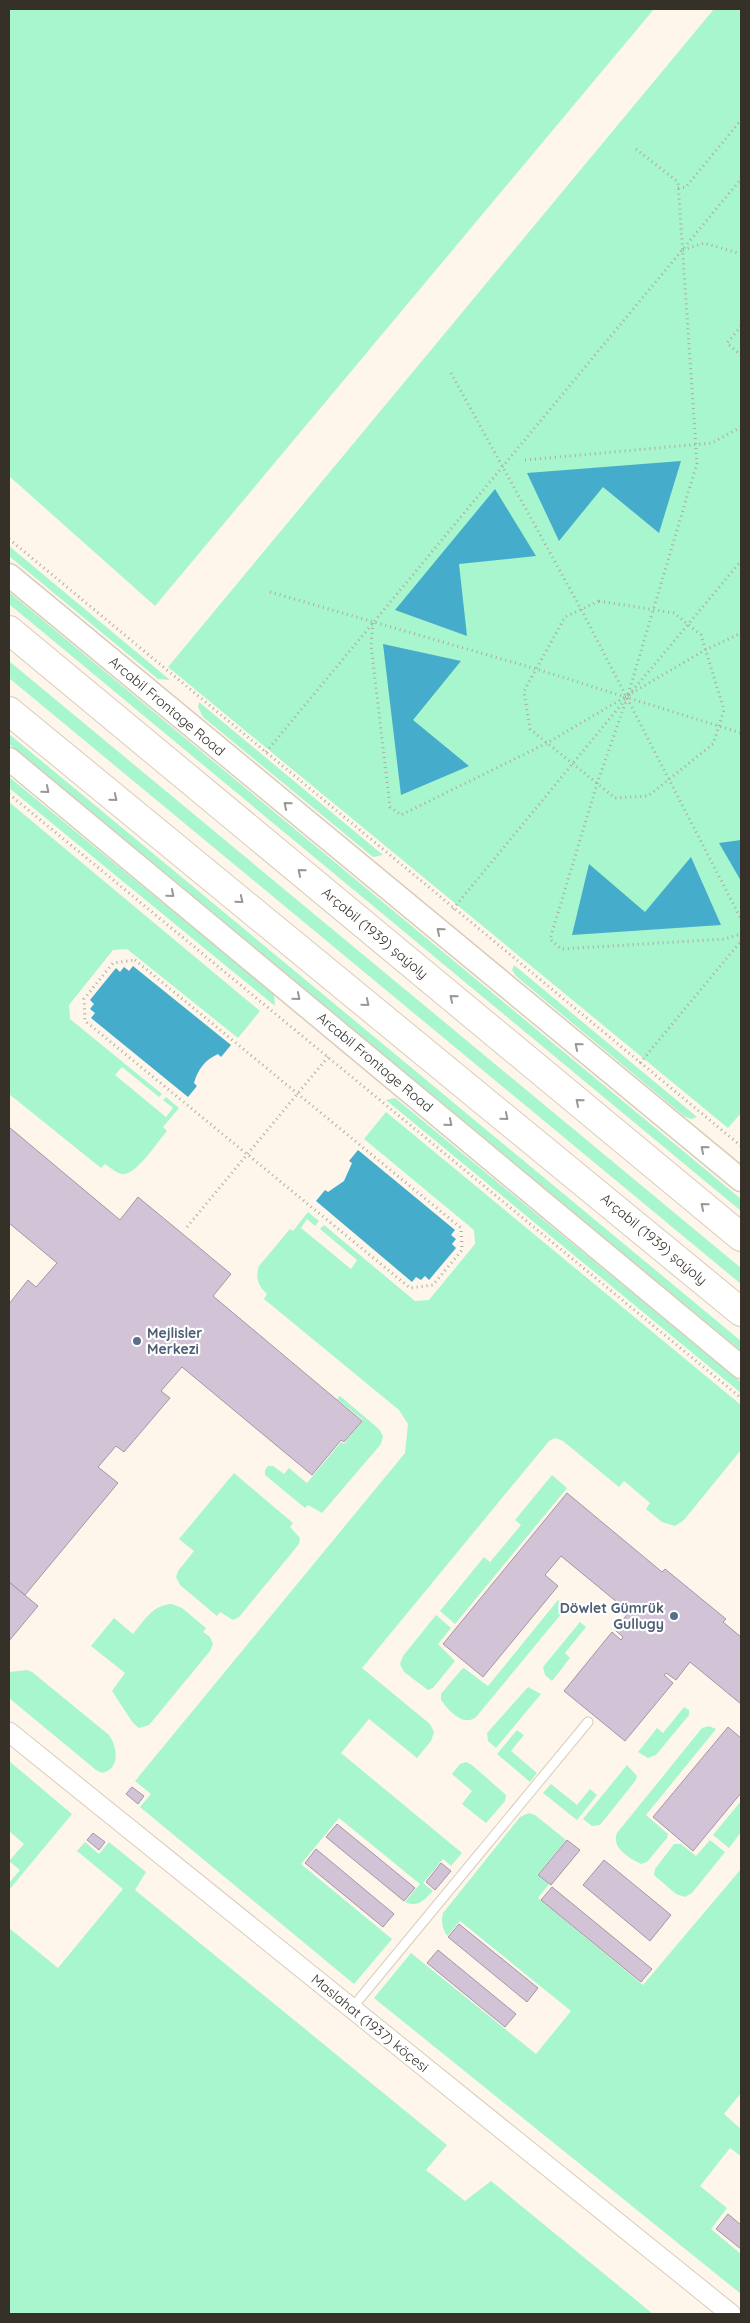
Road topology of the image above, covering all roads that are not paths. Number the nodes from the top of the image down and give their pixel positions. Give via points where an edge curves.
1 (9, 575) edge
2 (9, 630) edge
3 (9, 711) edge
4 (9, 759) edge
5 (741, 1180) edge
6 (741, 1237) edge
7 (741, 1312) edge
8 (741, 1367) edge
9 (588, 1722) dead end
10 (9, 1732) edge
11 (352, 2008) junction
12 (731, 2314) edge

5 -> 1 street, Arcabil Frontage Road
6 -> 2 main road, Arçabil (1939) şaýoly
3 -> 7 main road, Arçabil (1939) şaýoly
4 -> 8 street, Arcabil Frontage Road
9 - 11 lane
10 - 11 street, Maslahat (1937) köçesi
11 - 12 street, Maslahat (1937) köçesi

